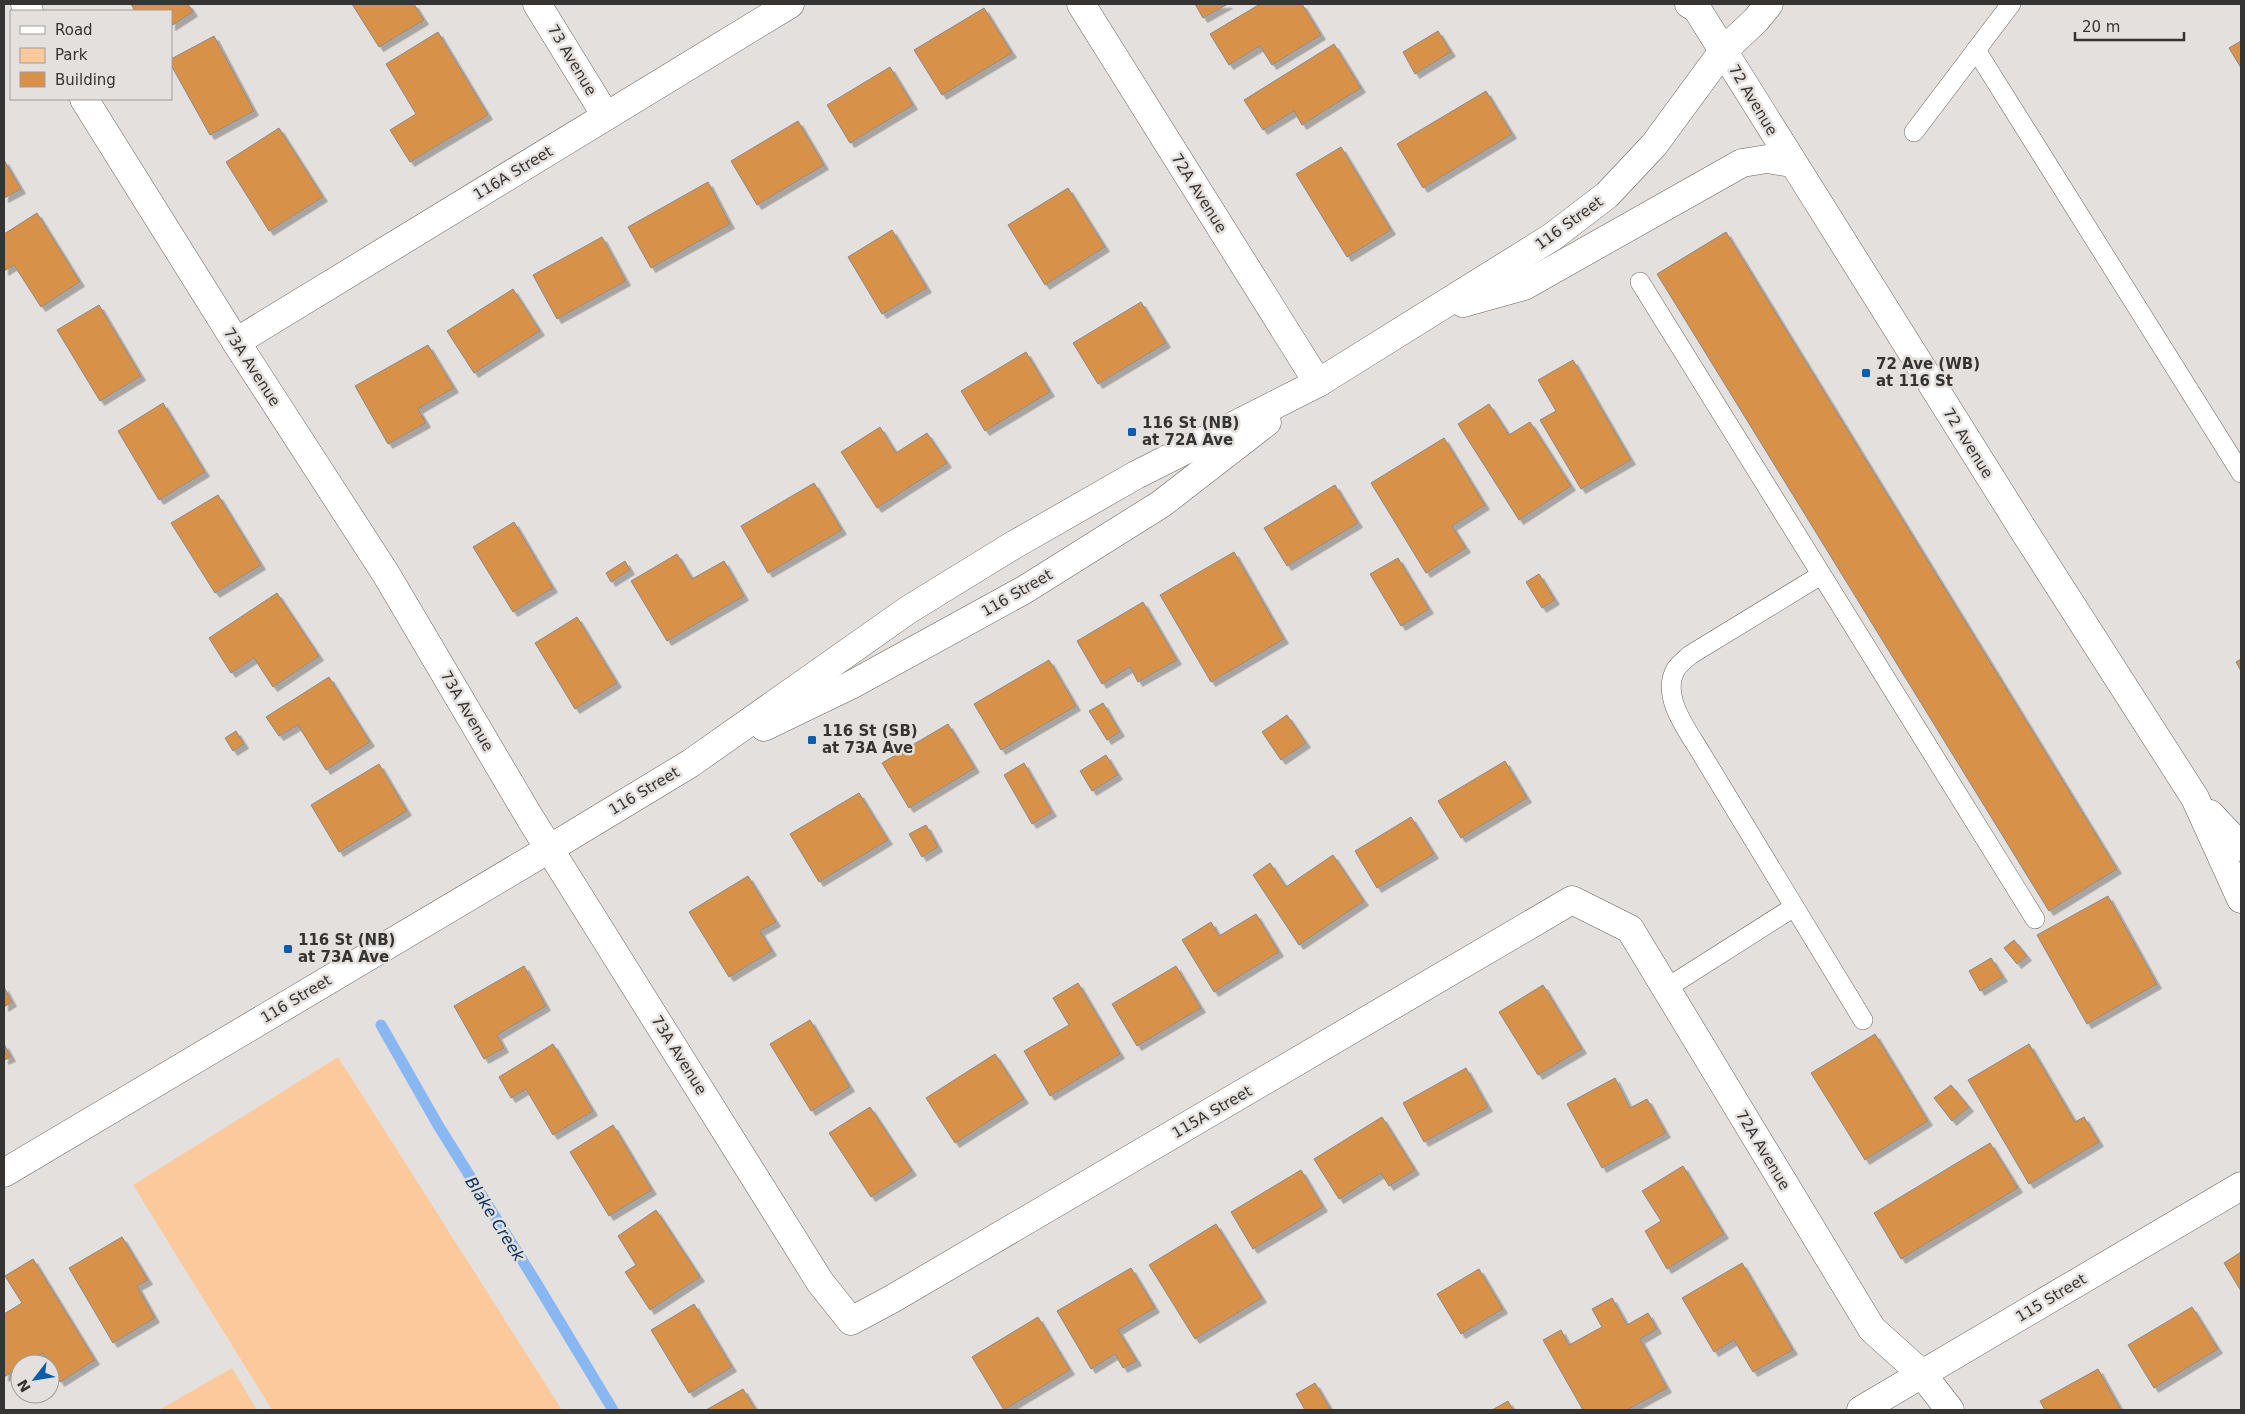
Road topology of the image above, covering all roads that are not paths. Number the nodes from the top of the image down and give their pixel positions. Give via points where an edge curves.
1 (537, 4) edge
2 (790, 4) edge
3 (1081, 4) edge
4 (1769, 4) edge
5 (2012, 4) edge
6 (1695, 6) edge
7 (1976, 50) junction
8 (1723, 51) junction
9 (85, 100) edge
10 (606, 116) junction
11 (1914, 132) dead end
12 (1792, 163) junction
13 (1640, 282) dead end
14 (1430, 313) junction
15 (236, 342) junction
16 (1318, 383) junction
17 (2241, 473) edge
18 (1822, 575) junction
19 (691, 763) junction
20 (2195, 798) junction
21 (2241, 847) edge
22 (549, 849) junction
23 (2241, 898) edge
24 (1572, 900) joint
25 (1794, 907) junction
26 (2035, 919) dead end
27 (1665, 989) junction
28 (1863, 1020) dead end
29 (4, 1173) edge
30 (2241, 1186) edge
31 (851, 1321) joint
32 (1922, 1374) junction
33 (1861, 1410) edge
34 (1950, 1410) edge

1 - 10 street, 73 Avenue
2 - 10 street, 116A Street
3 - 16 street, 72A Avenue
4 - 8 street, 116 Street
5 - 7 lane
6 - 8 street, 72 Avenue
7 - 11 lane
7 - 17 lane
8 - 12 street, 72 Avenue
8 - 14 street, 116 Street via 1654,145 1608,196 1552,237
9 - 15 street, 73A Avenue
10 - 15 street, 116A Street
12 - 14 street via 1768,159 1742,163 1524,286
12 - 20 street, 72 Avenue
13 - 18 lane
14 - 16 street, 116 Street
15 - 22 street, 73A Avenue via 386,574
16 - 19 street, 116 Street via 1136,475 1012,546 908,610
16 - 19 street, 116 Street via 1161,504 1024,590 851,685
18 - 25 lane via 1690,655 1676,669 1670,687 1676,710
18 - 26 lane
19 - 22 street, 116 Street
20 - 21 street, 72 Avenue
20 - 23 street, 72 Avenue
22 - 29 street, 116 Street
22 - 31 street, 73A Avenue via 820,1282
24 - 27 street, 72A Avenue via 1630,929
24 - 31 street, 115A Street
25 - 27 lane
25 - 28 lane
27 - 32 street, 72A Avenue via 1872,1329
30 - 32 street, 115 Street
32 - 33 street, 115 Street
32 - 34 street, 72A Avenue

